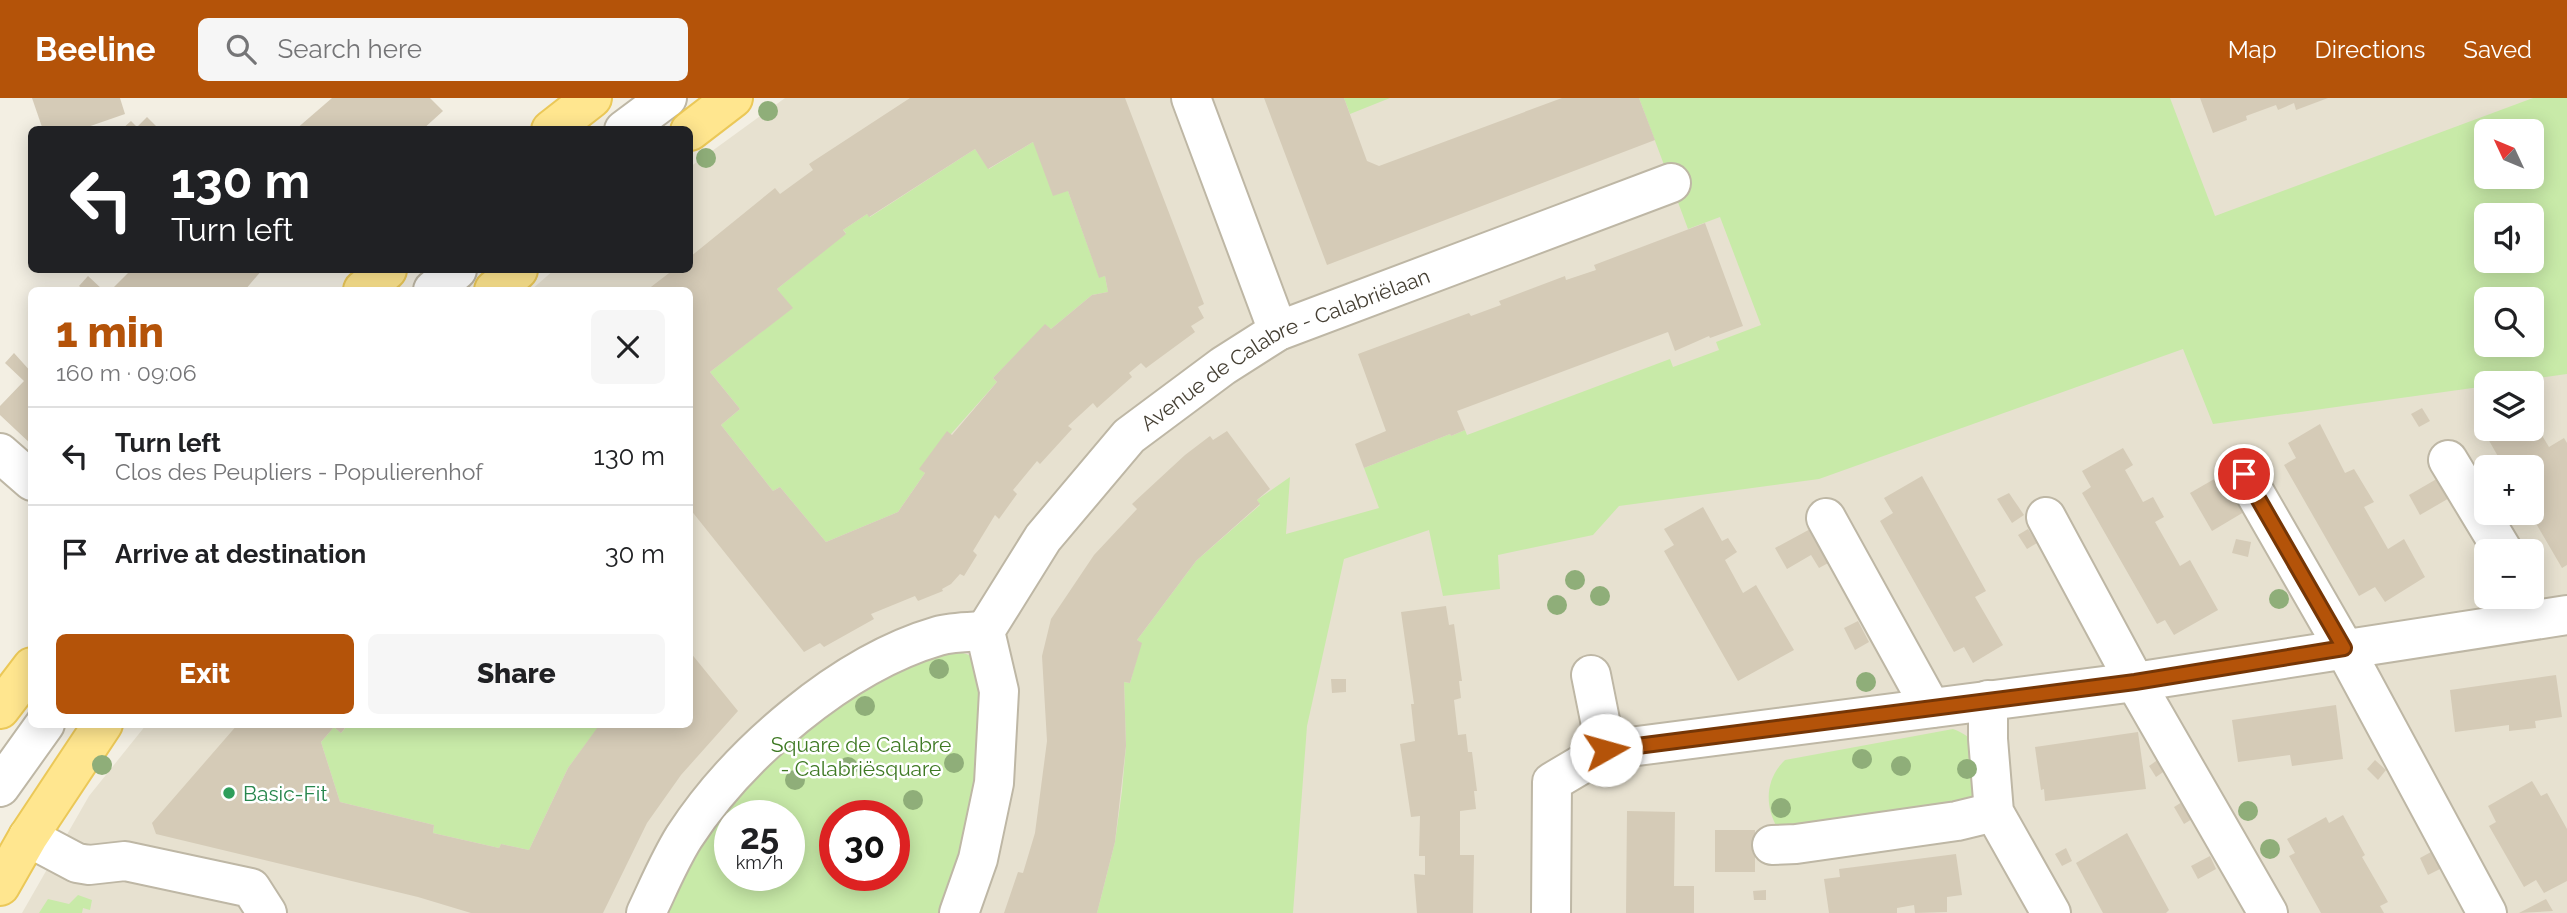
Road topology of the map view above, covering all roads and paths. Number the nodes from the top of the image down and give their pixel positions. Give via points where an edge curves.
1 (592, 98) edge
2 (667, 98) edge
3 (733, 98) edge
4 (1191, 98) edge
5 (556, 126) edge
6 (629, 126) edge
7 (693, 129) edge
8 (1671, 183) dead end
9 (383, 273) edge
10 (453, 273) edge
11 (514, 273) edge
12 (367, 287) edge
13 (437, 287) edge
14 (498, 287) edge
15 (1278, 331) junction
16 (0, 453) edge
17 (2448, 460) dead end
18 (2244, 474) dead end
19 (28, 478) edge
20 (2046, 517) dead end
21 (1826, 518) dead end
22 (2496, 539) edge
23 (2547, 610) edge
24 (985, 631) junction
25 (2344, 648) junction
26 (28, 672) edge
27 (1591, 676) dead end
28 (2135, 682) junction
29 (1988, 700) junction
30 (1931, 708) junction
31 (0, 709) edge
32 (42, 728) edge
33 (100, 728) edge
34 (1606, 750) junction
35 (0, 787) edge
36 (1994, 812) junction
37 (28, 837) junction
38 (1772, 845) dead end
39 (0, 886) edge
40 (267, 913) edge
41 (646, 913) edge
42 (959, 913) edge
43 (1551, 913) edge
44 (2050, 913) edge
45 (2268, 913) edge
46 (2487, 913) edge

1 - 5 main road
2 - 6 street
3 - 7 main road
4 - 15 street
8 - 15 street, Avenue de Calabre - Calabriëlaan
9 - 12 main road
10 - 13 street
11 - 14 main road
15 - 24 street, Avenue de Calabre - Calabriëlaan via 1129,436 1043,538
16 - 19 street
17 - 22 street
18 - 25 street
20 - 28 street
21 - 30 street
23 - 25 street
24 - 41 street via 939,635 872,664 787,721 724,784 684,838
24 - 42 street via 999,691 994,783 978,859
25 - 28 street
25 - 46 street
26 - 31 main road
27 - 34 street
28 - 29 street
28 - 45 street
29 - 30 street
29 - 36 street
30 - 34 street
32 - 35 street
33 - 37 main road
34 - 43 street via 1552,782
36 - 38 street
36 - 44 street
37 - 39 main road
37 - 40 street via 77,863 125,860 251,888

